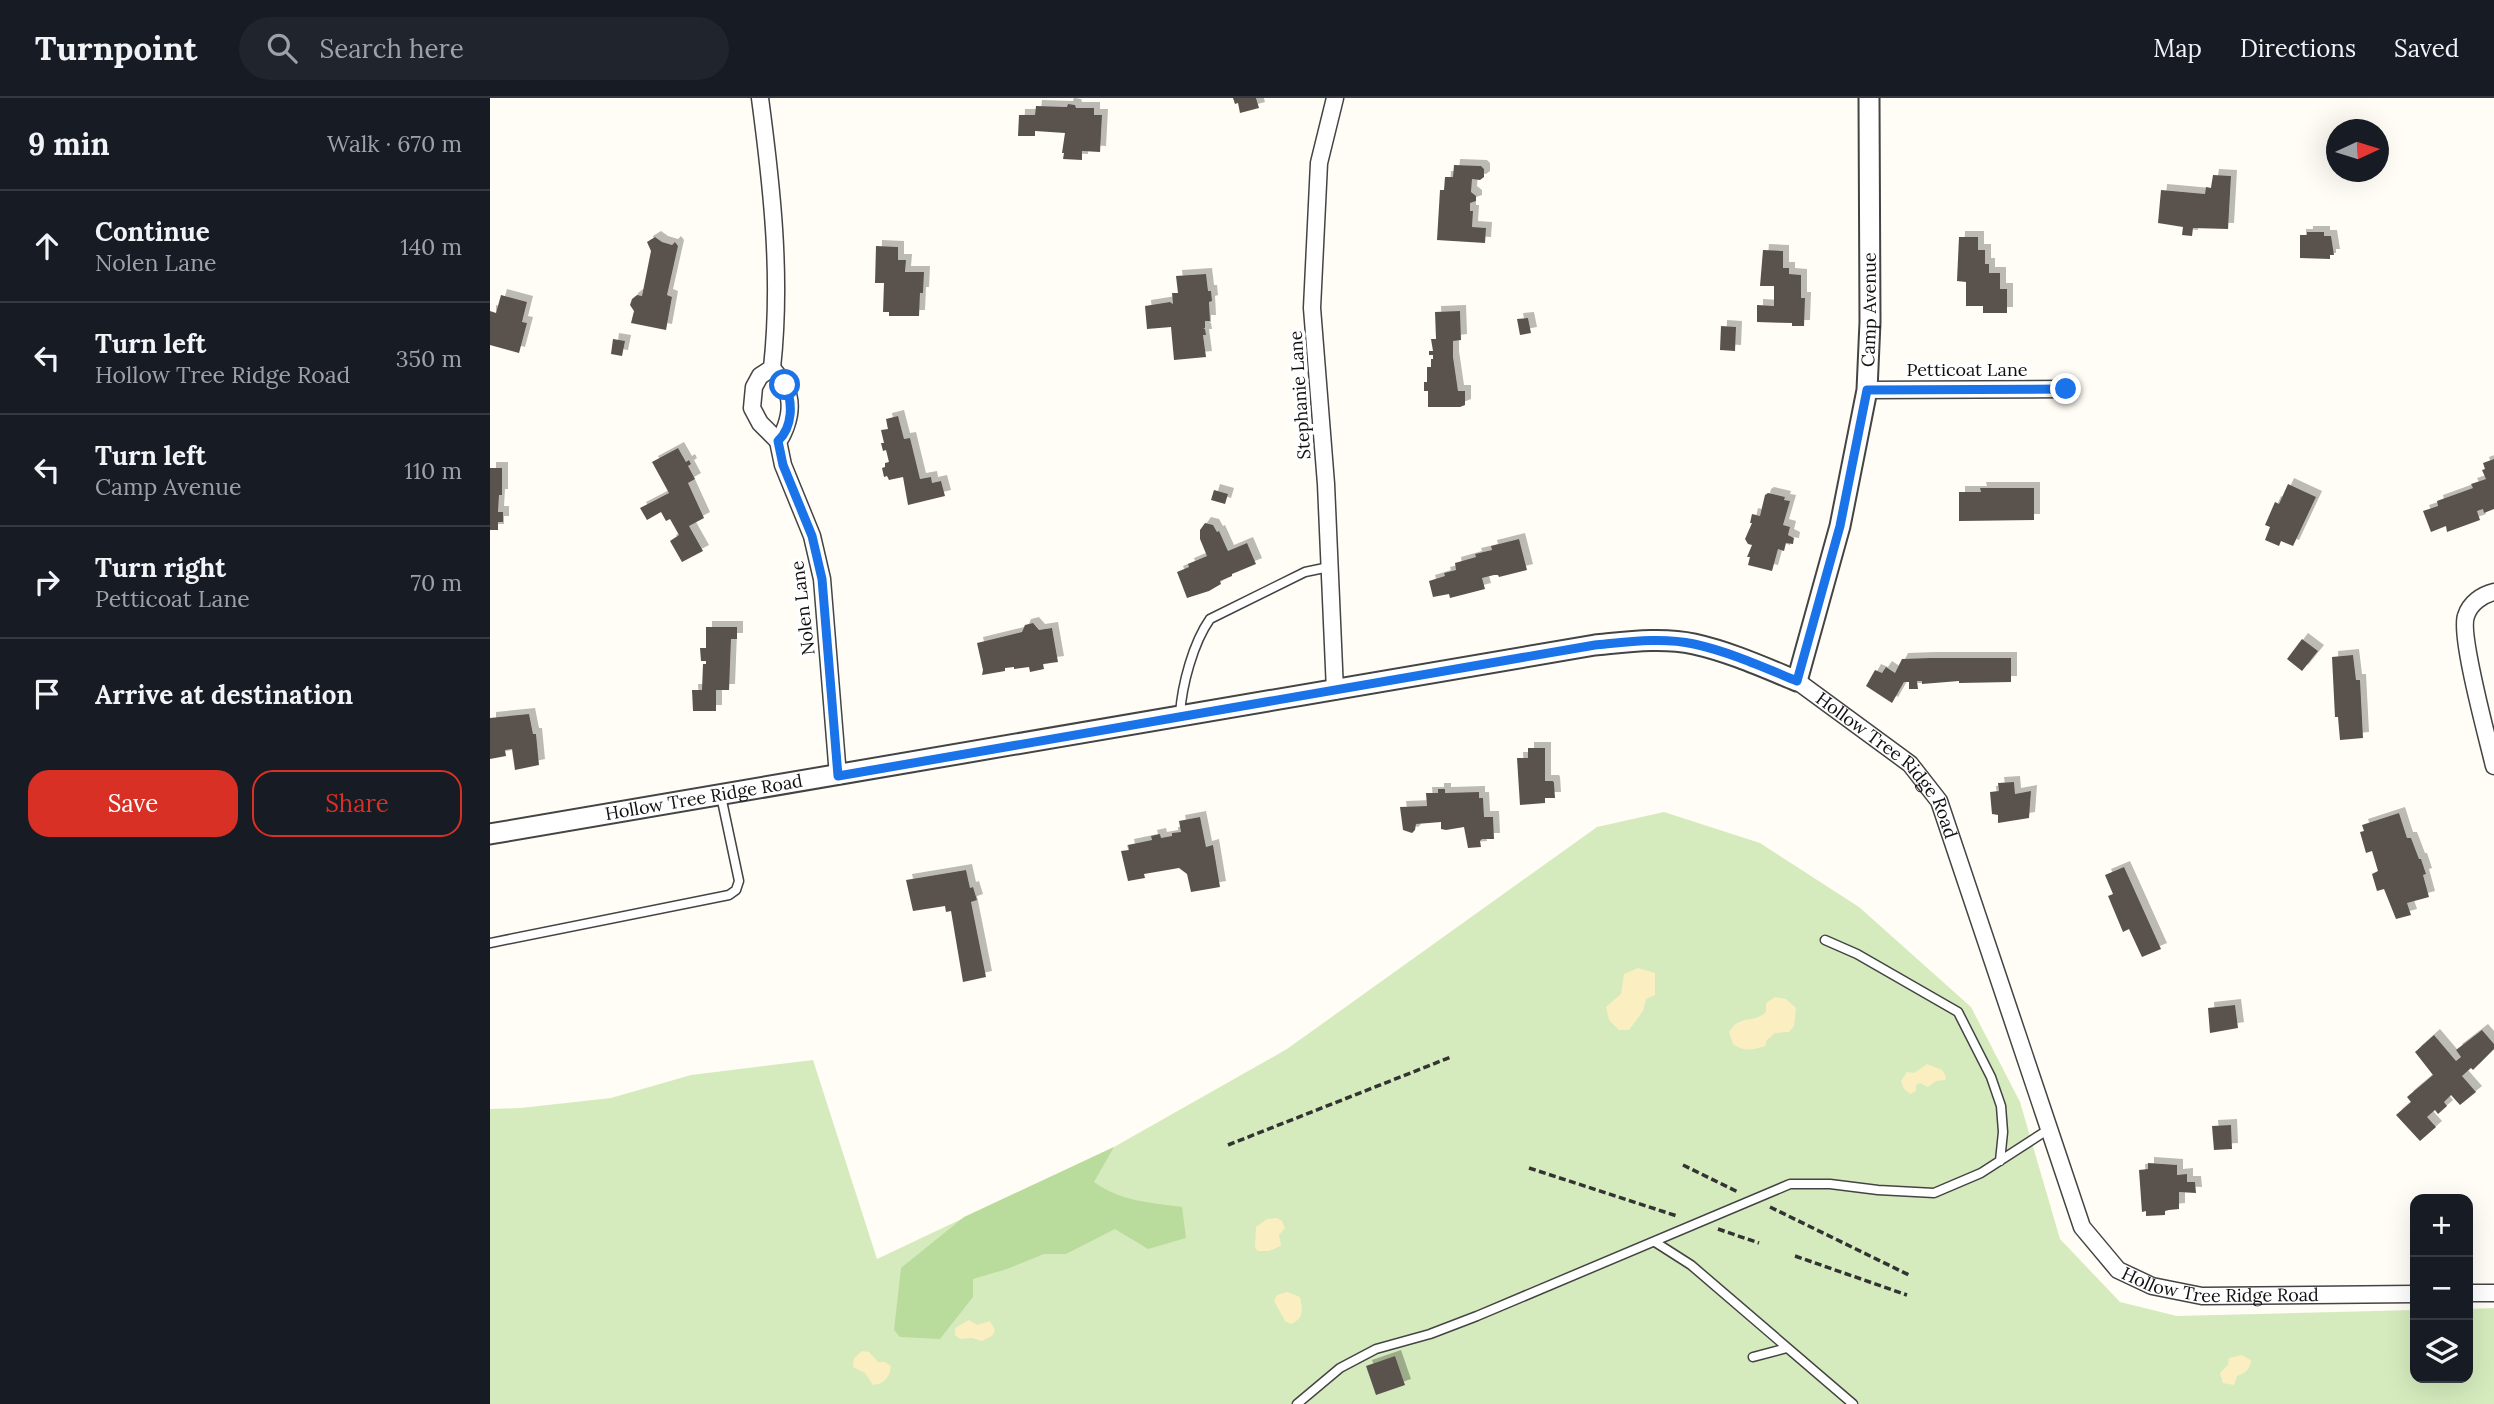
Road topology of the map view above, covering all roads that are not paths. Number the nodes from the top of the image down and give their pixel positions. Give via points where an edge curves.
1 (760, 98) edge
2 (1335, 98) edge
3 (1869, 98) edge
4 (772, 368) junction
5 (2066, 389) dead end
6 (1867, 390) junction
7 (778, 441) junction
8 (1330, 567) junction
9 (2494, 592) edge
10 (1797, 681) junction
11 (1335, 691) junction
12 (1179, 717) junction
13 (2494, 766) edge
14 (838, 776) junction
15 (720, 796) junction
16 (490, 834) edge
17 (1825, 940) dead end
18 (490, 943) edge
19 (2049, 1129) junction
20 (2000, 1161) junction
21 (1655, 1242) junction
22 (2473, 1293) edge
23 (2494, 1293) edge
24 (2410, 1294) edge
25 (1787, 1348) junction
26 (1753, 1357) dead end
27 (1297, 1404) edge
28 (1853, 1404) edge

1 - 4 street, Nolen Lane via 774,205 776,334
2 - 8 street, Stephanie Lane via 1319,163 1312,307
3 - 6 street, Camp Avenue
4 - 7 street via 785,385 791,405
4 - 7 street, Nolen Lane via 754,387 752,408
5 - 6 street, Petticoat Lane
6 - 10 street, Camp Avenue via 1840,526
7 - 14 street, Nolen Lane via 812,536 822,579
8 - 11 street, Stephanie Lane
8 - 12 lane via 1305,572 1210,619 1182,691
9 - 13 street via 2477,599 2465,627
10 - 11 street, Hollow Tree Ridge Road via 1742,657 1692,643 1648,641 1595,645
10 - 19 street, Hollow Tree Ridge Road via 1910,764 1939,801
11 - 12 street, Hollow Tree Ridge Road
12 - 14 street, Hollow Tree Ridge Road
14 - 15 street, Hollow Tree Ridge Road
15 - 16 street, Hollow Tree Ridge Road
15 - 18 lane via 739,881 729,895
17 - 20 lane via 1958,1012 2001,1106
19 - 20 lane
19 - 24 street, Hollow Tree Ridge Road via 2082,1227 2118,1270 2152,1286 2202,1296
20 - 21 lane via 1934,1194 1790,1184
21 - 25 lane via 1691,1265
21 - 27 lane via 1477,1316 1376,1349 1340,1368
22 - 23 street
25 - 26 lane
25 - 28 lane

